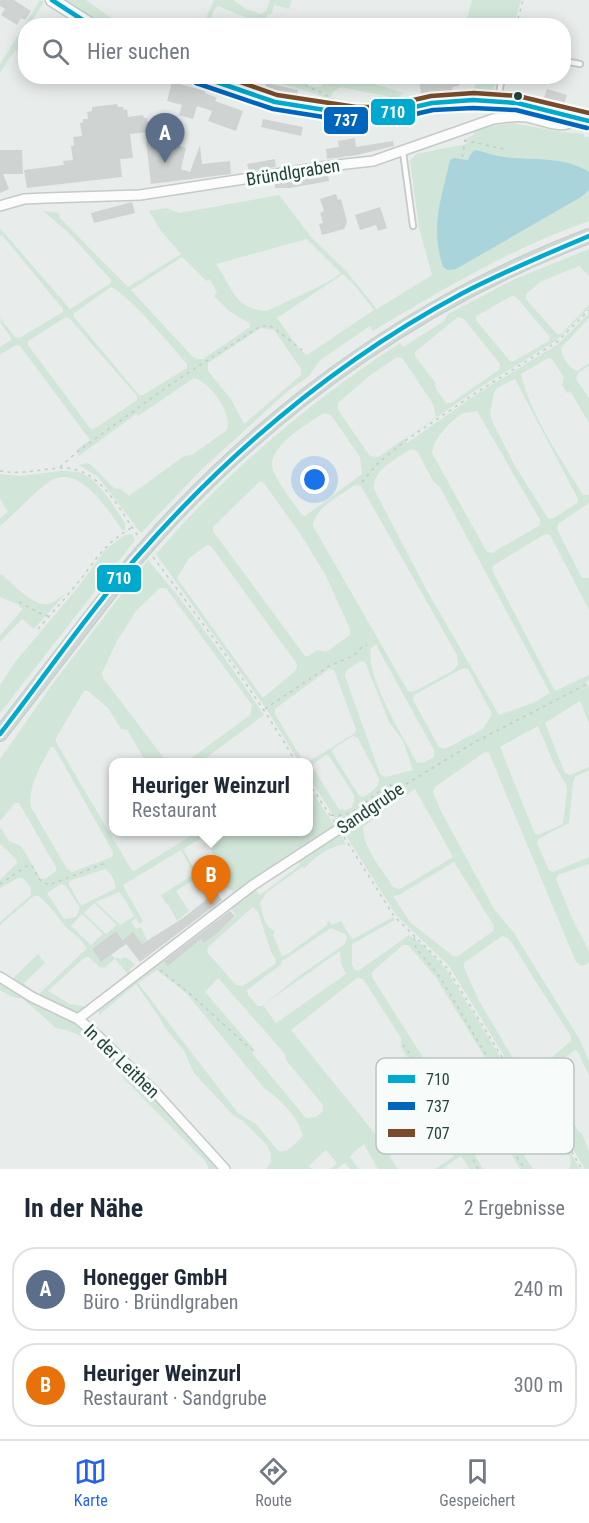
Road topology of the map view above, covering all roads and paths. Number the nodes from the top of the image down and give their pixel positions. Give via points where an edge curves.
1 (52, 0) edge
2 (523, 0) edge
3 (80, 18) edge
4 (518, 18) edge
5 (571, 63) edge
6 (580, 64) dead end
7 (222, 84) edge
8 (300, 84) edge
9 (500, 84) edge
10 (497, 102) junction
11 (340, 103) dead end
12 (583, 119) edge
13 (508, 150) dead end
14 (403, 152) junction
15 (456, 194) dead end
16 (0, 206) edge
17 (414, 226) dead end
18 (589, 236) edge
19 (589, 310) edge
20 (303, 351) dead end
21 (60, 468) junction
22 (0, 471) edge
23 (362, 482) dead end
24 (132, 528) junction
25 (139, 537) dead end
26 (153, 556) dead end
27 (19, 603) dead end
28 (49, 616) junction
29 (38, 629) dead end
30 (367, 645) dead end
31 (589, 683) edge
32 (264, 710) junction
33 (0, 734) edge
34 (294, 758) edge
35 (403, 786) junction
36 (313, 788) edge
37 (331, 815) junction
38 (340, 828) junction
39 (108, 862) dead end
40 (0, 884) edge
41 (414, 936) junction
42 (150, 962) junction
43 (0, 977) edge
44 (78, 1019) junction
45 (404, 1045) dead end
46 (252, 1050) dead end
47 (414, 1058) edge
48 (488, 1058) edge
49 (503, 1058) edge
50 (474, 1154) edge
51 (514, 1154) edge
52 (573, 1154) edge
53 (225, 1169) edge
54 (478, 1169) edge
55 (525, 1169) edge
56 (582, 1169) edge

1 - 3 street
2 - 4 path
5 - 6 lane
7 - 10 street via 275,102 356,115 384,114 451,100
8 - 11 path
9 - 10 lane
10 - 12 street via 533,106
12 - 14 street, Bründlgraben via 561,125 526,117 493,119
13 - 15 path via 465,141
14 - 16 street, Bründlgraben via 374,161 140,195 24,199
14 - 17 lane
18 - 33 main road, bridge via 518,266 380,342 246,445 134,561
19 - 23 path via 557,342 405,441
20 - 21 path via 274,328 259,327 171,384
21 - 22 path
21 - 24 path via 73,468 96,479
24 - 25 path
24 - 28 path via 103,549
26 - 32 path
27 - 28 path
28 - 29 path
30 - 32 path
31 - 35 path, Sandgrube via 475,742
32 - 34 path
35 - 37 path via 388,785 349,814
35 - 38 path, Sandgrube
36 - 37 path
37 - 38 path
38 - 41 path via 394,916
38 - 42 street, Sandgrube via 253,885
39 - 40 path via 49,885 28,865
41 - 48 path via 416,948 440,977
41 - 49 path via 447,968
42 - 44 street, Sandgrube
42 - 46 path
43 - 44 street, In der Leithen
44 - 53 street, In der Leithen via 127,1063
45 - 47 path
50 - 54 path
51 - 55 path
52 - 56 path

